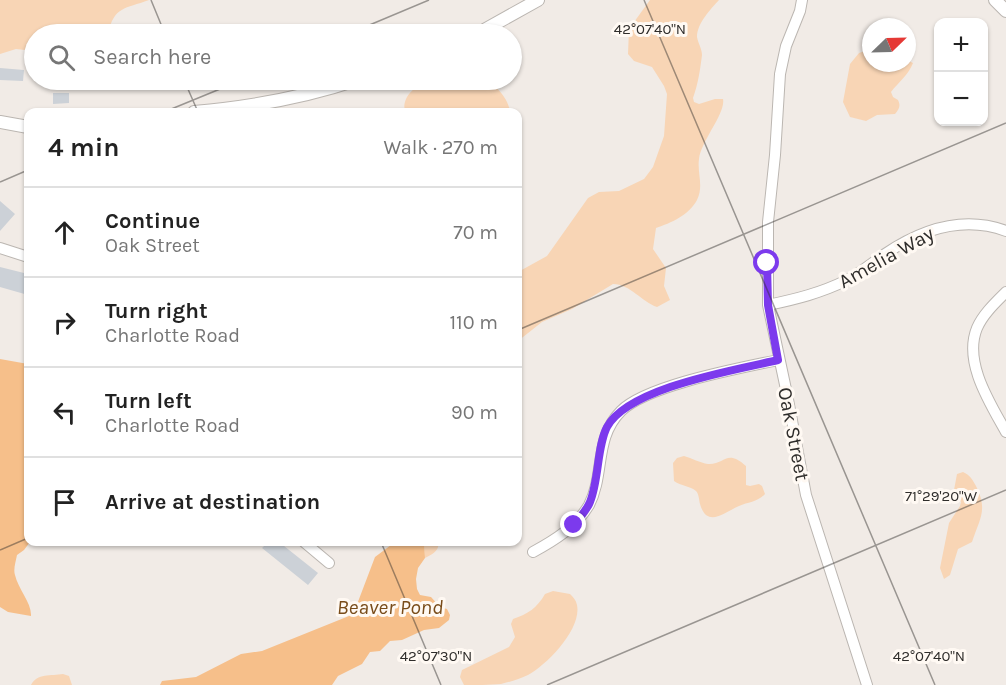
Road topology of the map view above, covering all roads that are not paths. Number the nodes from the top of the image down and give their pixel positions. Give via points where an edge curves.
1 (538, 0) edge
2 (802, 0) edge
3 (995, 0) edge
4 (1006, 11) edge
5 (495, 24) edge
6 (324, 90) edge
7 (227, 108) edge
8 (0, 122) edge
9 (24, 126) edge
10 (1006, 231) edge
11 (0, 248) edge
12 (24, 256) edge
13 (1006, 292) edge
14 (768, 305) junction
15 (778, 360) junction
16 (1006, 432) edge
17 (309, 546) edge
18 (533, 552) dead end
19 (329, 563) dead end
20 (867, 685) edge

1 - 5 street
2 - 14 street, Oak Street via 780,74 768,222
3 - 4 street
6 - 7 street
8 - 9 street
10 - 14 street, Amelia Way via 965,223 938,227 819,293
11 - 12 street
13 - 16 street via 977,328 972,354
14 - 15 street, Oak Street
15 - 18 street via 670,387 622,409 607,427 589,504 574,525
15 - 20 street, Oak Street via 806,495
17 - 19 street

